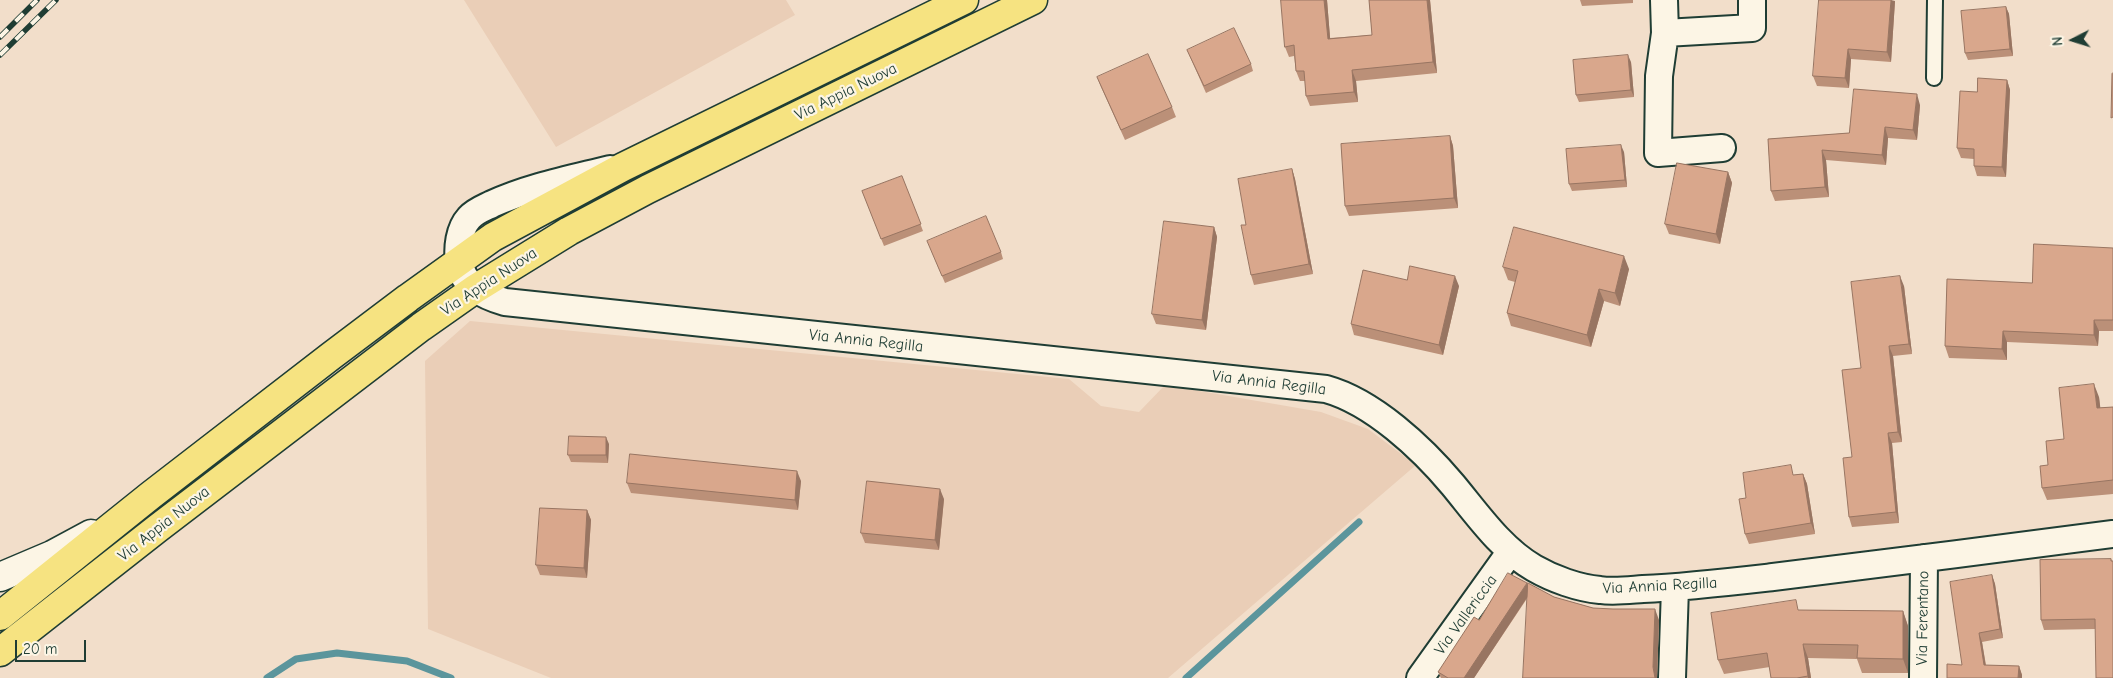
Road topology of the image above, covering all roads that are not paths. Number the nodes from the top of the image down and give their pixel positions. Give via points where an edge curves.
1 (964, 0) edge
2 (1033, 0) edge
3 (1664, 0) edge
4 (1752, 0) edge
5 (1935, 0) edge
6 (1665, 33) junction
7 (1934, 78) dead end
8 (1722, 148) dead end
9 (459, 261) junction
10 (475, 289) junction
11 (151, 495) junction
12 (2113, 534) edge
13 (1510, 551) junction
14 (1924, 558) junction
15 (0, 576) edge
16 (1674, 588) junction
17 (0, 616) edge
18 (0, 652) edge
19 (1420, 678) edge
20 (1672, 678) edge
21 (1922, 678) edge

1 - 9 main road, Via Appia Nuova via 623,166 502,232
2 - 10 main road, Via Appia Nuova via 648,189 569,231
3 - 6 street
4 - 6 street via 1752,28
5 - 7 lane
6 - 8 street via 1659,76 1658,153
9 - 10 street via 465,278
9 - 11 main road, Via Appia Nuova
10 - 13 street, Via Annia Regilla via 505,302 1326,389 1352,399 1388,423 1452,484
10 - 18 main road, Via Appia Nuova via 421,327
11 - 15 main road via 88,536
11 - 17 main road, Via Appia Nuova
12 - 14 street, Via Annia Regilla
13 - 16 street, Via Annia Regilla via 1540,571 1587,588 1613,591
13 - 19 street, Via Vallericcia
14 - 16 street, Via Annia Regilla
14 - 21 street, Via Ferentano
16 - 20 street

